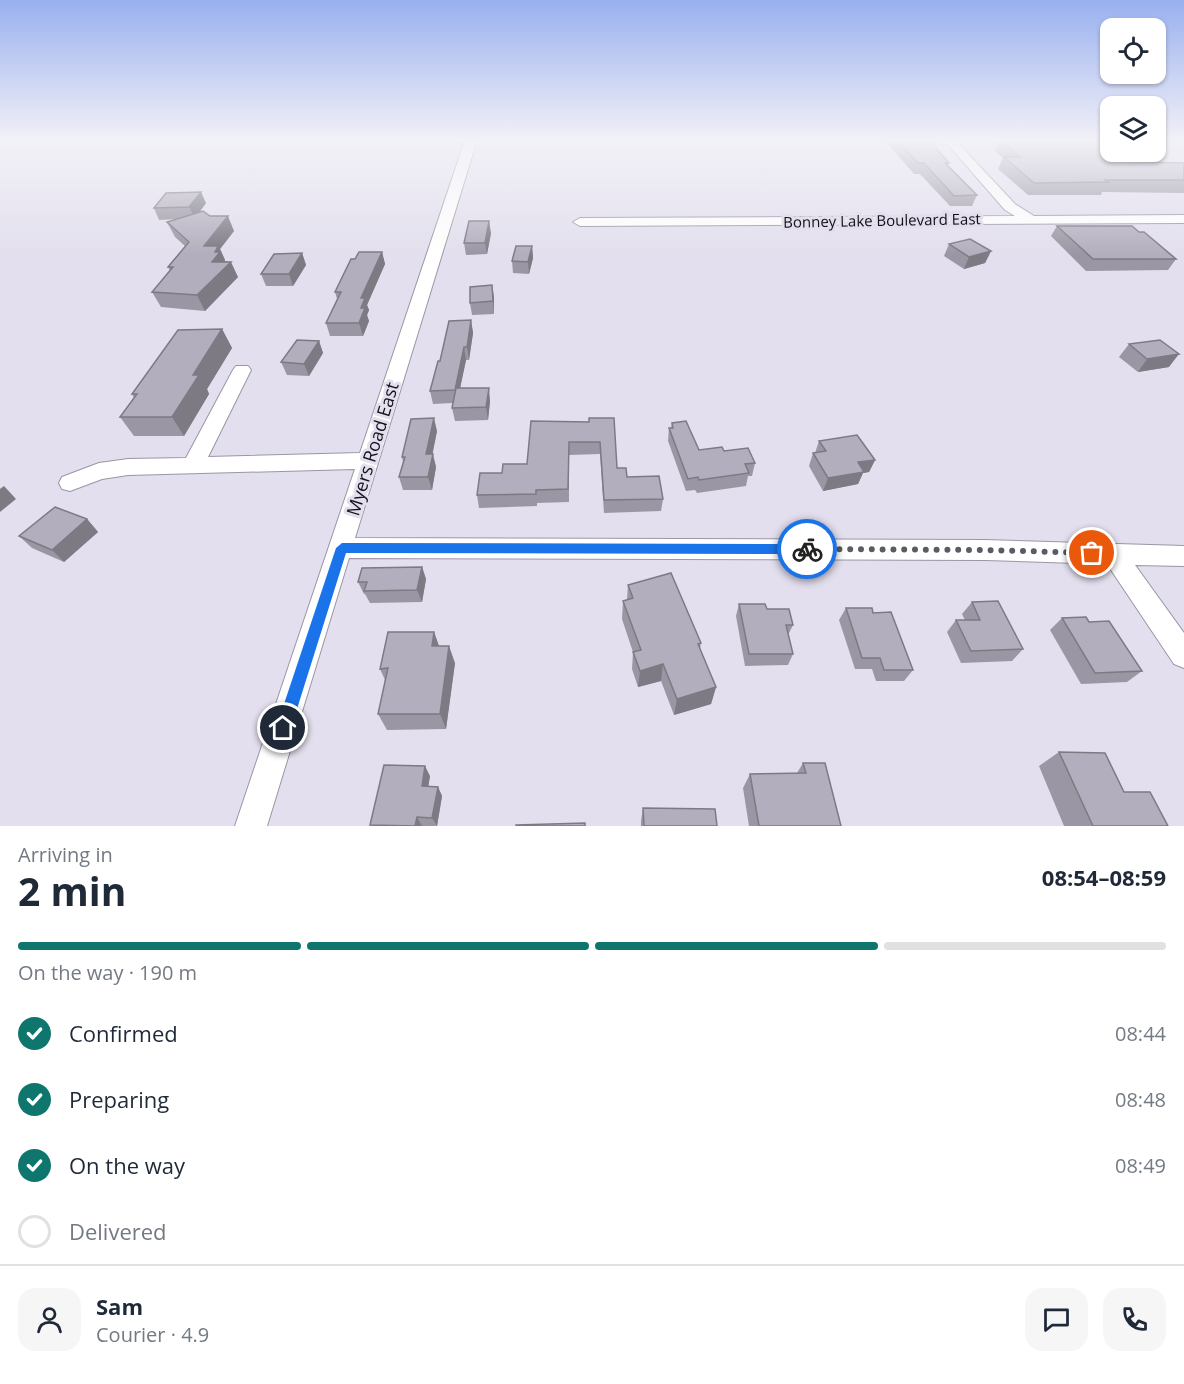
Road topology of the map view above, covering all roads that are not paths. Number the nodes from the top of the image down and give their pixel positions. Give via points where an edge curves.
1 (459, 179) edge
2 (984, 179) edge
3 (1184, 219) edge
4 (580, 222) dead end
5 (1033, 226) junction
6 (242, 370) dead end
7 (369, 460) junction
8 (193, 465) junction
9 (70, 483) dead end
10 (342, 548) junction
11 (1114, 554) junction
12 (1184, 556) edge
13 (1184, 655) edge
14 (251, 826) edge

1 - 7 street, Myers Road East
2 - 5 street
3 - 5 street, Bonney Lake Boulevard East
4 - 5 street, Bonney Lake Boulevard East
6 - 8 street
7 - 8 street
7 - 10 street, Myers Road East
8 - 9 street via 99,471
10 - 11 street
10 - 14 street, Myers Road East
11 - 12 street
11 - 13 street

